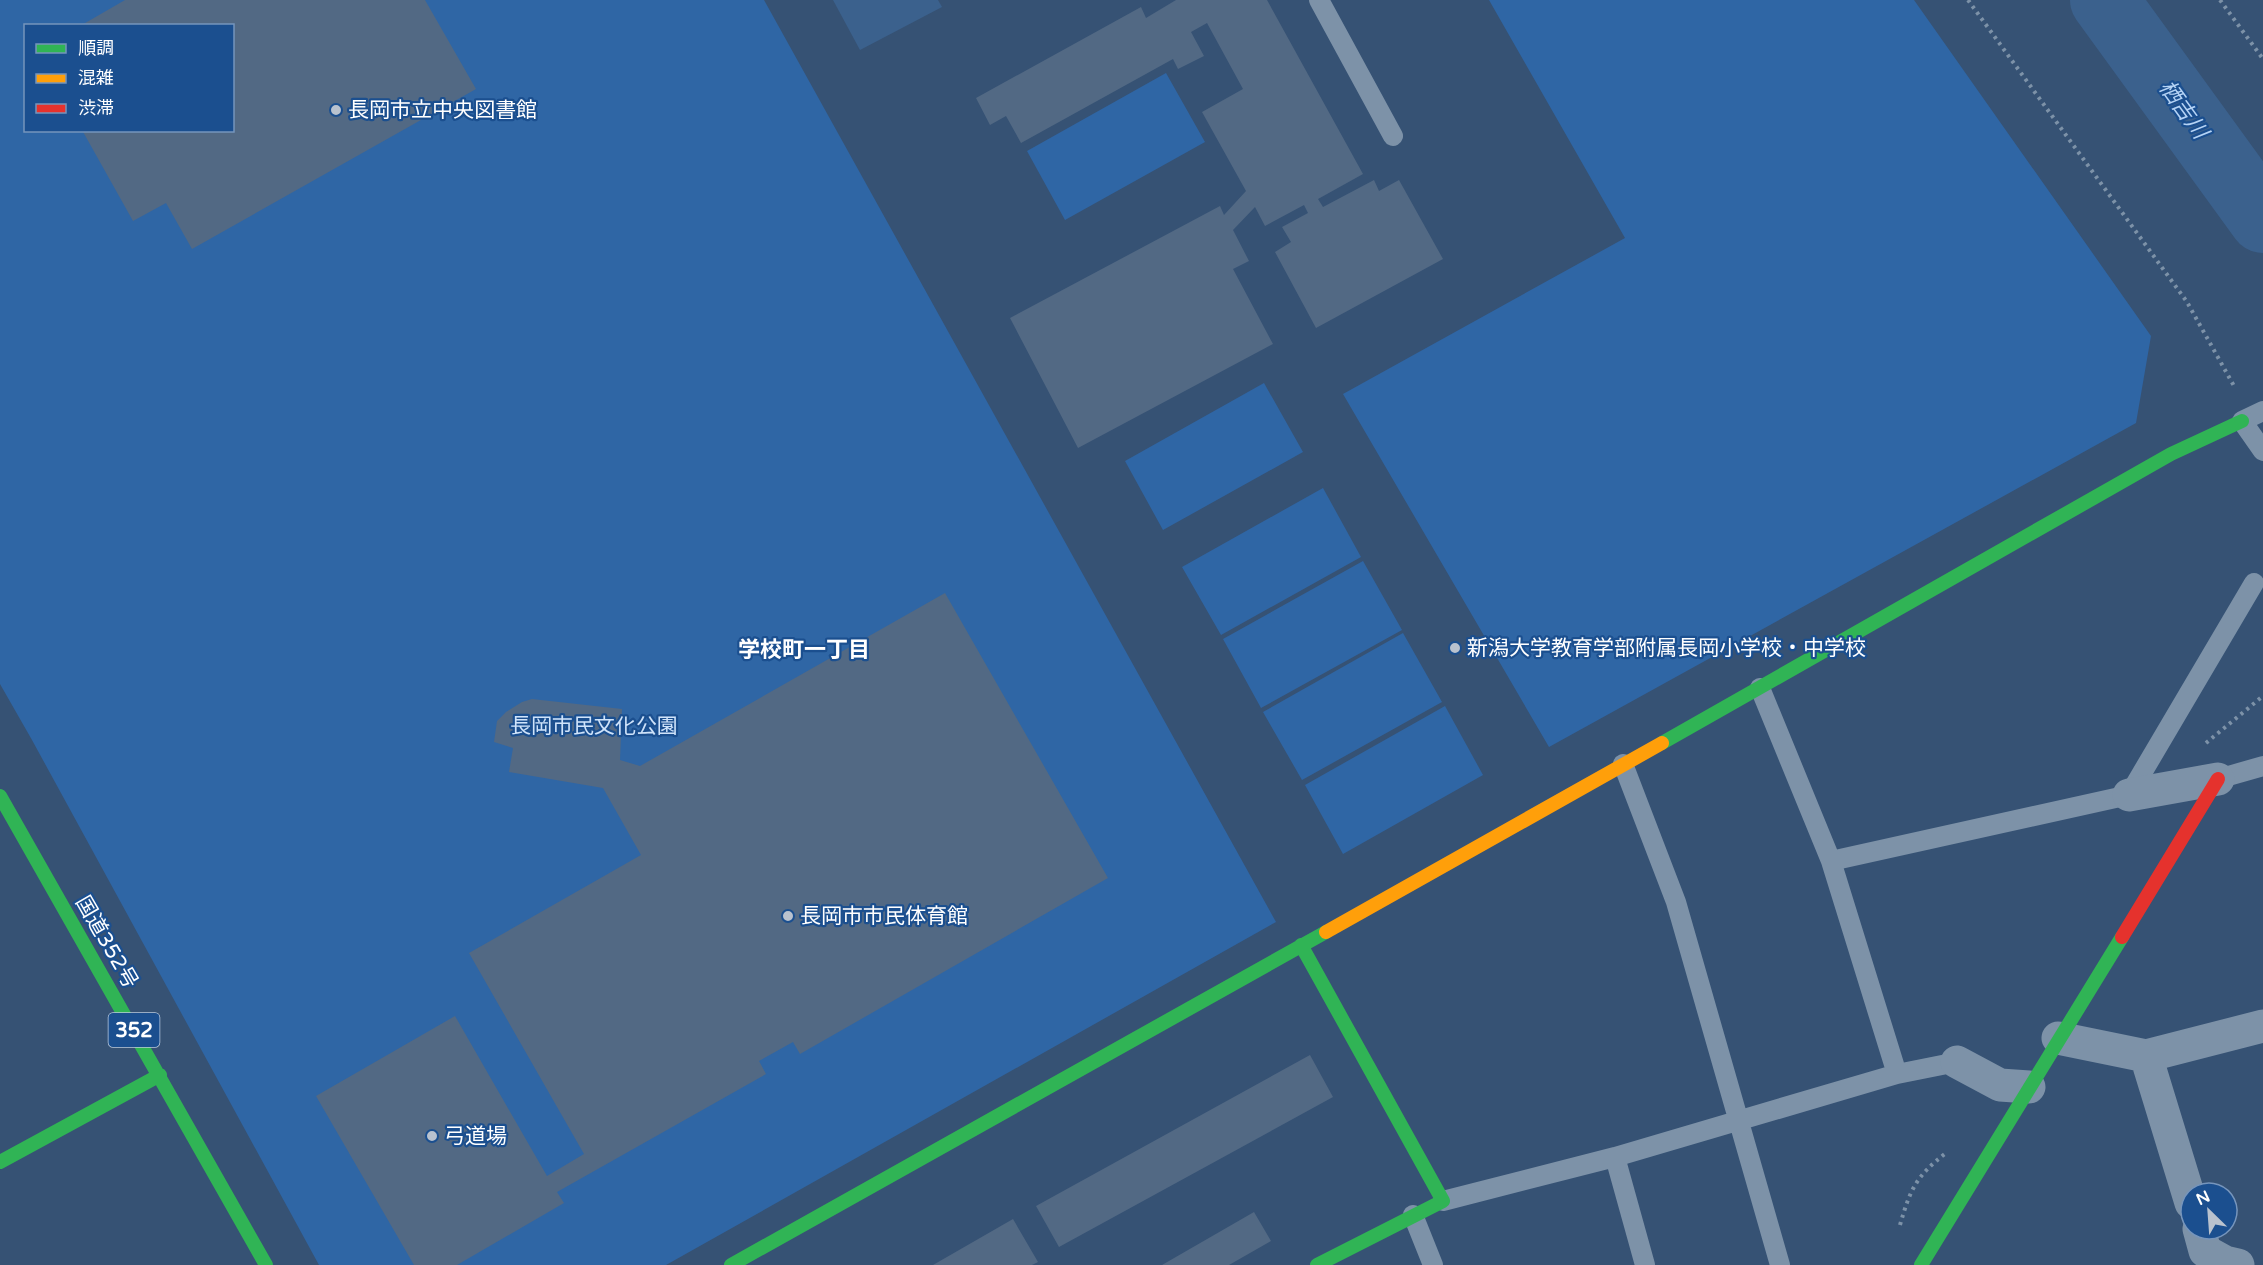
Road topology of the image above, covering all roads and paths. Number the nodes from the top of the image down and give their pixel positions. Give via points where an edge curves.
1 (1319, 0) edge
2 (1968, 0) edge
3 (2220, 0) edge
4 (2263, 59) edge
5 (1393, 136) dead end
6 (2241, 393) dead end
7 (2263, 411) edge
8 (2242, 421) junction
9 (2263, 451) edge
10 (2254, 583) dead end
11 (1760, 688) junction
12 (1623, 764) junction
13 (2263, 766) edge
14 (2218, 779) junction
15 (2129, 795) junction
16 (0, 796) edge
17 (1831, 861) junction
18 (1301, 945) junction
19 (2263, 1026) edge
20 (2058, 1038) junction
21 (2146, 1056) junction
22 (1957, 1062) joint
23 (1897, 1074) junction
24 (160, 1075) junction
25 (2030, 1087) junction
26 (1740, 1122) junction
27 (1615, 1157) junction
28 (0, 1162) edge
29 (2184, 1181) edge
30 (1443, 1201) junction
31 (1413, 1215) junction
32 (2202, 1241) edge
33 (266, 1265) edge
34 (731, 1265) edge
35 (1317, 1265) edge
36 (1433, 1265) edge
37 (1645, 1265) edge
38 (1780, 1265) edge
39 (1920, 1265) edge
40 (2238, 1265) edge

1 - 5 lane
2 - 6 path via 2187,302
3 - 4 path
7 - 8 lane
8 - 9 lane
8 - 11 main road via 2171,454
10 - 15 lane
11 - 12 main road
11 - 17 lane
12 - 18 main road
12 - 26 lane via 1676,902
13 - 14 lane
14 - 15 street
14 - 20 main road
15 - 17 lane
16 - 24 main road, 国道352号 / 352
17 - 23 lane
18 - 30 main road
18 - 34 main road
19 - 21 street
20 - 21 street
20 - 25 main road
21 - 29 street
22 - 23 lane
22 - 25 street via 2000,1085
23 - 26 lane
24 - 28 main road
24 - 33 main road, 国道352号 / 352
25 - 39 main road
26 - 27 lane
26 - 38 lane
27 - 30 lane
27 - 37 lane
30 - 31 main road
31 - 35 main road
31 - 36 lane
32 - 40 street via 2205,1251

